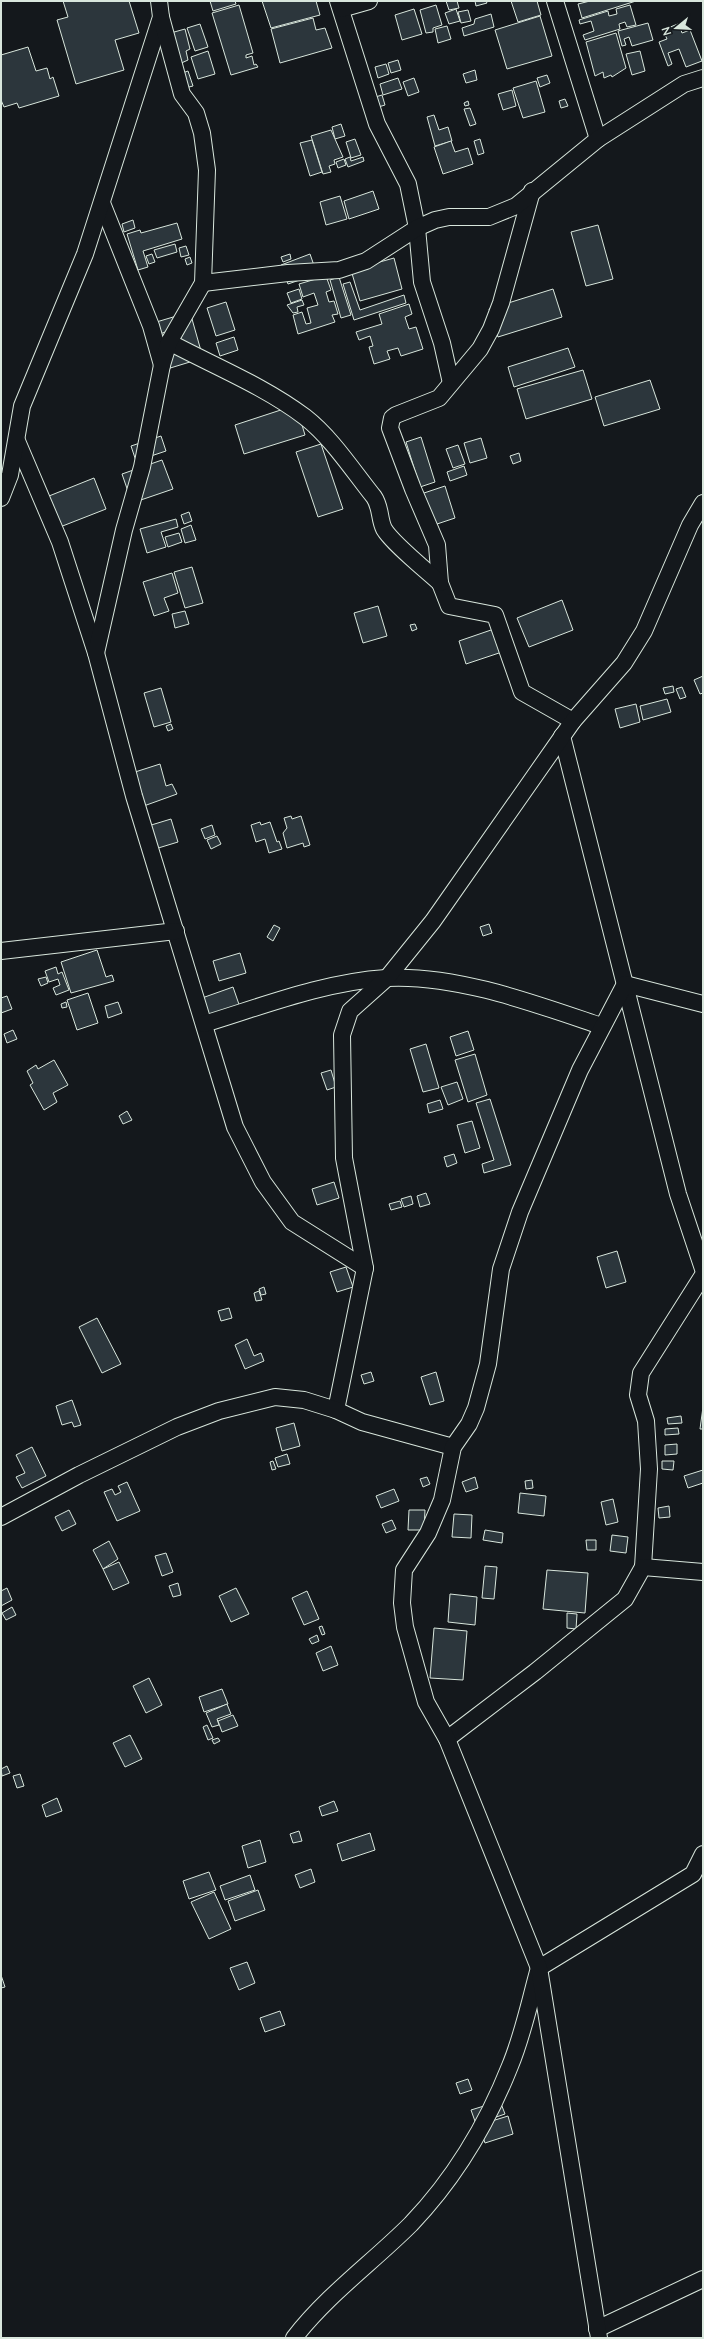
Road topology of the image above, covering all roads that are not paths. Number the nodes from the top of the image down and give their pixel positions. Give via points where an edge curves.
1 (159, 1) edge
2 (369, 1) edge
3 (555, 1) edge
4 (339, 5) edge
5 (161, 17) junction
6 (703, 78) edge
7 (598, 139) junction
8 (532, 191) junction
9 (102, 203) junction
10 (417, 228) junction
11 (203, 283) junction
12 (169, 342) junction
13 (162, 364) junction
14 (451, 382) junction
15 (17, 441) junction
16 (1, 498) edge
17 (703, 502) edge
18 (440, 583) junction
19 (96, 653) junction
20 (573, 721) junction
21 (562, 736) junction
22 (176, 931) junction
23 (1, 951) edge
24 (386, 978) junction
25 (625, 984) junction
26 (703, 1004) edge
27 (204, 1024) junction
28 (601, 1026) junction
29 (364, 1268) junction
30 (703, 1269) edge
31 (703, 1276) edge
32 (336, 1410) junction
33 (453, 1447) junction
34 (1, 1517) edge
35 (643, 1568) junction
36 (703, 1572) edge
37 (447, 1739) junction
38 (703, 1854) edge
39 (539, 1968) junction
40 (703, 2279) edge
41 (598, 2334) edge
42 (294, 2338) edge

1 - 5 street
2 - 4 street
3 - 7 street
4 - 10 street via 377,124 408,184
5 - 9 street
5 - 11 street via 182,94 196,113 202,133 207,170
6 - 7 street via 684,84
7 - 8 street
8 - 10 street via 516,206 489,217 449,217
8 - 14 street via 501,303 491,329 480,349
9 - 13 street via 151,326
9 - 15 street via 85,254 29,384 22,406
10 - 11 street via 354,266 339,270
10 - 14 street via 422,282 442,343
11 - 12 street
12 - 13 street
12 - 18 street via 283,402 314,425 374,497 388,535
13 - 19 street via 143,461 124,530
14 - 18 street via 439,398 396,415 390,423 413,489 437,545
15 - 16 street via 10,475
15 - 19 street via 60,542
17 - 20 street via 690,525 644,631 624,663
18 - 20 street via 449,606 494,615 522,692
19 - 22 street via 134,796
20 - 21 street
21 - 24 street via 433,921
21 - 25 street
22 - 23 street
22 - 27 street
24 - 27 street via 320,988
24 - 28 street via 440,980 529,1001
24 - 29 street via 350,1011 342,1035 344,1158
25 - 26 street
25 - 28 street
25 - 30 street via 678,1194
27 - 29 street via 235,1127 263,1182 292,1222
28 - 33 street via 518,1219 501,1269 488,1364 476,1408
29 - 32 street
31 - 35 street via 641,1373 638,1395 646,1422 649,1469
32 - 33 street via 362,1422
32 - 34 street via 304,1400 275,1397 219,1411 163,1433
33 - 37 street via 442,1500 428,1533 404,1570 402,1603 405,1627 426,1702
35 - 36 street
35 - 37 street via 625,1599
37 - 39 street
38 - 39 street via 693,1874
39 - 41 street
39 - 42 street via 511,2066 484,2122 452,2176 410,2224
40 - 41 street

